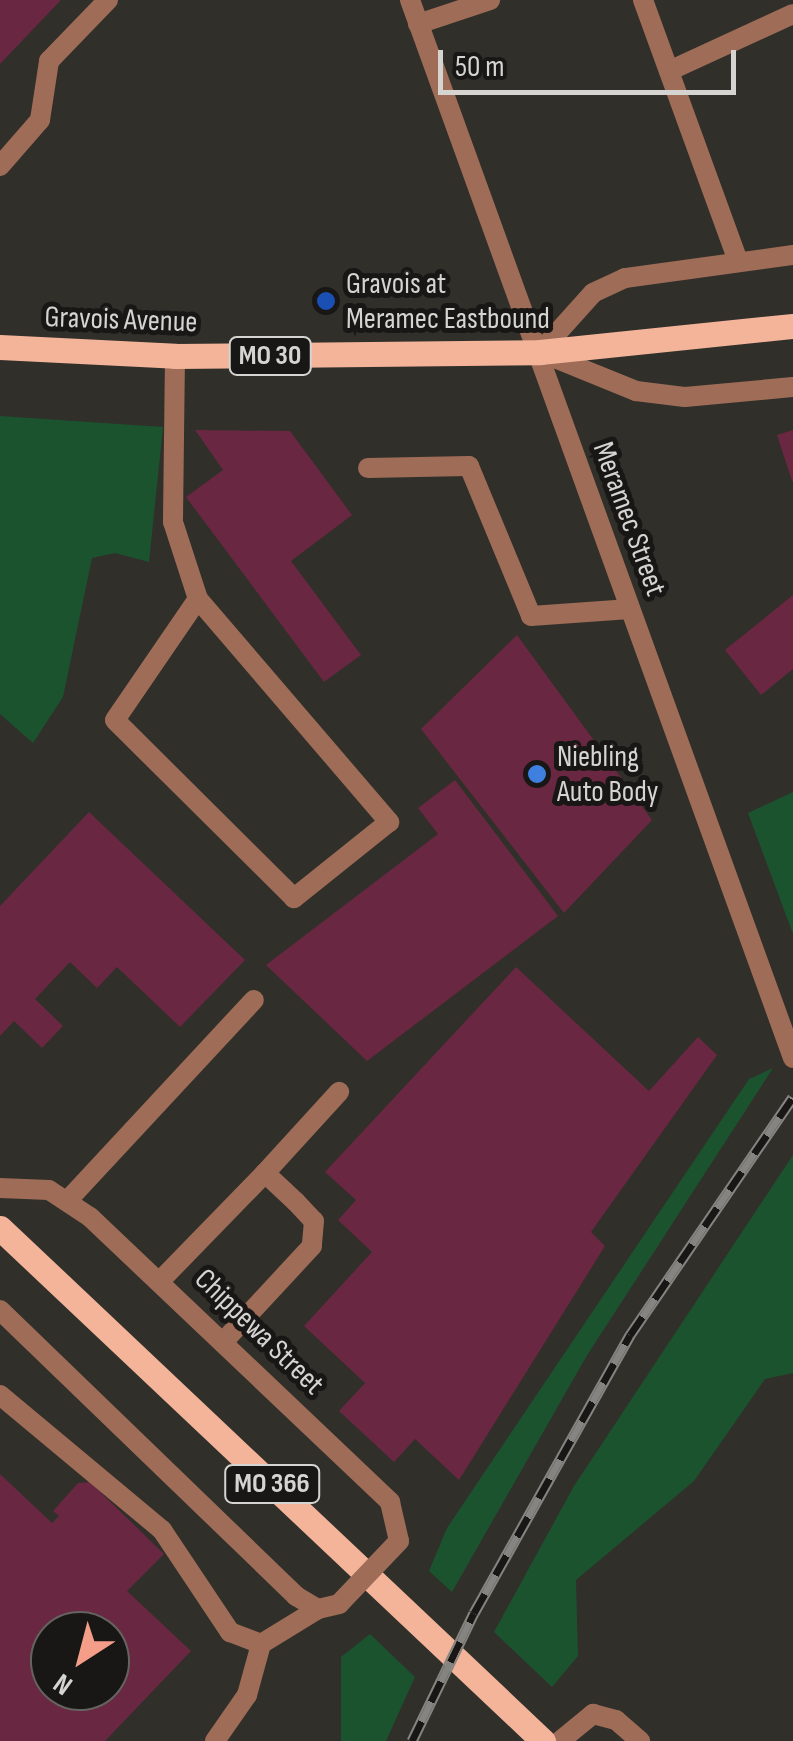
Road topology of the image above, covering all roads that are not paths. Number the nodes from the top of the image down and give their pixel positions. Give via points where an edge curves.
1 (108, 0) edge
2 (410, 0) edge
3 (490, 0) edge
4 (644, 0) edge
5 (793, 14) edge
6 (418, 24) junction
7 (669, 70) junction
8 (0, 166) edge
9 (793, 255) edge
10 (738, 261) junction
11 (793, 326) edge
12 (0, 347) edge
13 (540, 352) junction
14 (176, 356) junction
15 (793, 387) edge
16 (368, 468) dead end
17 (198, 599) junction
18 (630, 610) junction
19 (254, 1000) dead end
20 (793, 1058) edge
21 (338, 1092) dead end
22 (265, 1173) junction
23 (0, 1188) edge
24 (68, 1200) junction
25 (0, 1228) edge
26 (158, 1282) junction
27 (0, 1310) edge
28 (223, 1342) junction
29 (0, 1395) edge
30 (329, 1606) junction
31 (261, 1644) junction
32 (215, 1741) edge
33 (544, 1741) edge
34 (560, 1741) edge
35 (640, 1741) edge

1 - 8 street via 50,60 40,120
2 - 6 street, Meramec Street
3 - 6 street
4 - 7 street
5 - 7 street
6 - 13 street, Meramec Street
7 - 10 street
9 - 10 street
10 - 13 street via 625,278 592,293
11 - 13 main road, Gravois Avenue / MO 30
12 - 14 main road, Gravois Avenue / MO 30
13 - 14 main road, Gravois Avenue / MO 30
13 - 15 street, Gravois Avenue via 636,391 686,396
13 - 18 street, Meramec Street
14 - 17 street via 173,522
16 - 18 street via 469,466 531,616
17 - 17 street via 389,822 294,898 114,720
18 - 20 street, Meramec Street
19 - 24 street
21 - 22 street
22 - 26 street
22 - 28 street via 318,1232
23 - 24 street
24 - 26 street, Chippewa Street
25 - 33 main road, MO 366
26 - 28 street, Chippewa Street
27 - 30 street
28 - 30 street, Chippewa Street, bridge via 390,1502 399,1541
29 - 31 street via 162,1530 230,1632
30 - 31 street, Chippewa Street
31 - 32 street via 247,1695
34 - 35 street via 584,1716 616,1720

